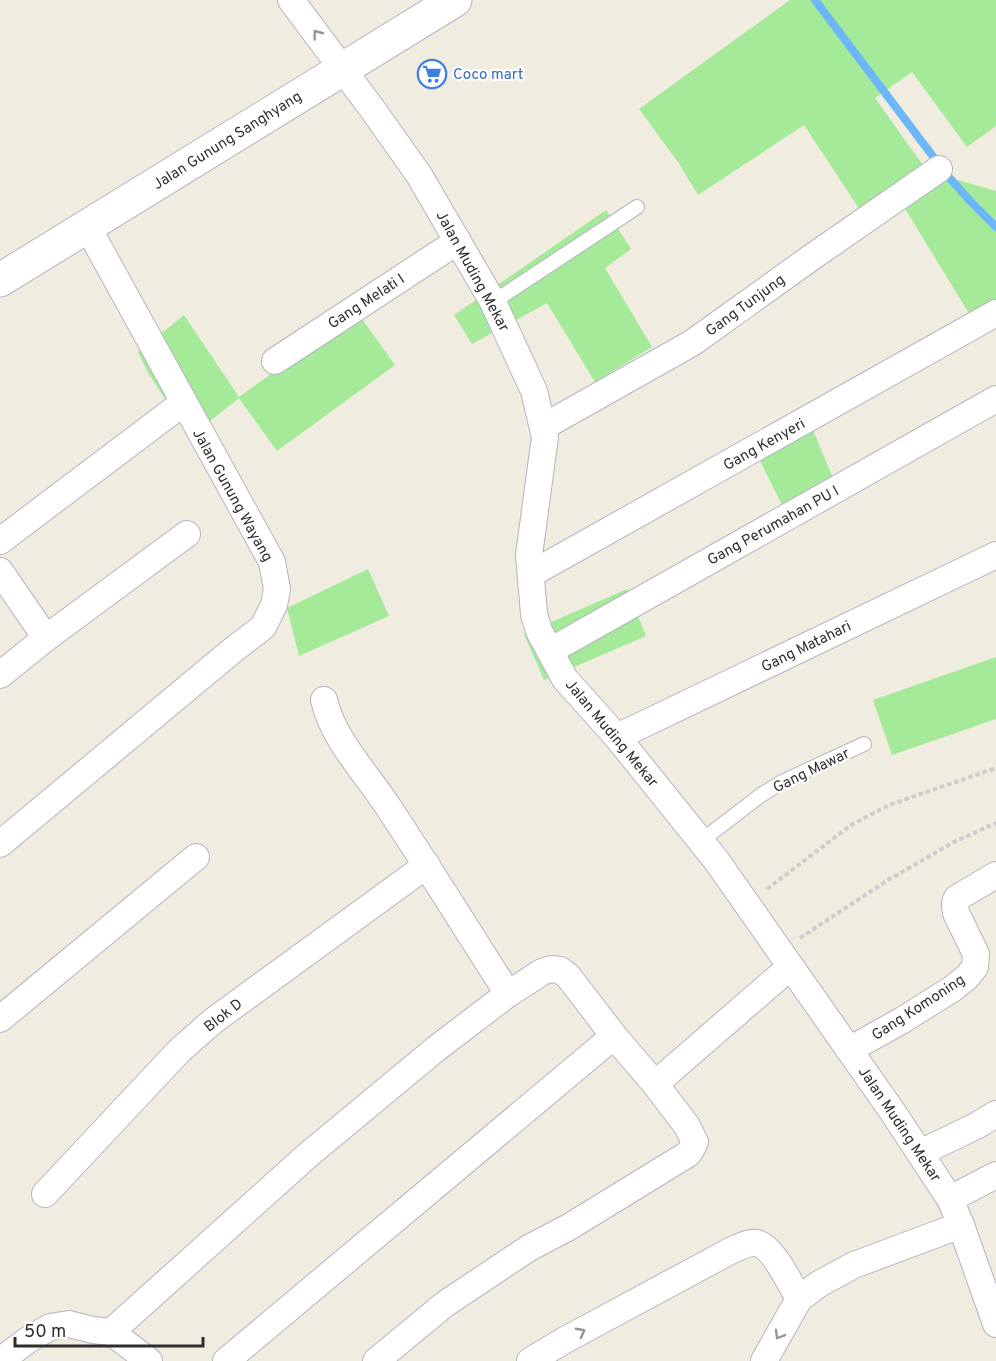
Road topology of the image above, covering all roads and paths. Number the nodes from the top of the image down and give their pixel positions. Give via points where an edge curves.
1 (291, 0) edge
2 (455, 0) edge
3 (342, 69) junction
4 (939, 169) dead end
5 (637, 207) dead end
6 (87, 226) junction
7 (458, 241) junction
8 (0, 280) edge
9 (493, 302) junction
10 (996, 314) edge
11 (275, 361) dead end
12 (996, 399) edge
13 (183, 403) junction
14 (543, 427) junction
15 (187, 534) dead end
16 (0, 541) edge
17 (996, 555) edge
18 (0, 572) edge
19 (531, 574) junction
20 (46, 638) junction
21 (550, 651) junction
22 (0, 675) edge
23 (324, 700) dead end
24 (617, 737) junction
25 (864, 744) dead end
26 (996, 768) edge
27 (996, 823) edge
28 (701, 841) junction
29 (0, 844) edge
30 (196, 857) dead end
31 (427, 866) junction
32 (996, 876) edge
33 (747, 904) junction
34 (785, 959) junction
35 (508, 994) junction
36 (0, 1019) edge
37 (614, 1035) junction
38 (849, 1050) junction
39 (655, 1084) junction
40 (996, 1114) edge
41 (920, 1153) junction
42 (996, 1175) edge
43 (45, 1194) dead end
44 (950, 1199) junction
45 (961, 1225) junction
46 (799, 1299) junction
47 (996, 1324) edge
48 (111, 1332) junction
49 (0, 1361) edge
50 (149, 1361) edge
51 (226, 1361) edge
52 (376, 1361) edge
53 (530, 1361) edge
54 (764, 1361) edge

3 -> 1 street, Jalan Muding Mekar
2 - 3 main road, Jalan Gunung Sanghyang
3 - 6 main road, Jalan Gunung Sanghyang
3 - 7 street, Jalan Muding Mekar via 419,176
4 - 14 street, Gang Tunjung via 692,343
5 - 9 lane
6 - 8 main road, Jalan Gunung Sanghyang
6 - 13 street, Jalan Gunung Wayang
7 - 9 street, Jalan Muding Mekar
7 - 11 street, Gang Melati I
9 - 14 street, Jalan Muding Mekar via 534,390
10 - 19 street, Gang Kenyeri
12 - 21 street, Gang Perumahan PU I
13 - 16 street
13 - 29 street, Jalan Gunung Wayang via 272,562 277,589 274,605 263,627
14 - 19 street, Jalan Muding Mekar
15 - 20 street
17 - 24 street, Gang Matahari
18 - 20 street
19 - 21 street, Jalan Muding Mekar via 534,614
20 - 22 street
21 - 24 street, Jalan Muding Mekar via 566,679
23 - 31 street via 336,732
24 - 28 street, Jalan Muding Mekar
25 - 28 lane, Gang Mawar via 782,782
26 - 33 path via 889,805 851,825
27 - 34 path via 897,875
28 - 33 street, Jalan Muding Mekar
30 - 36 street
31 - 35 street
31 - 43 street, Blok D via 213,1021 179,1051
32 - 38 street, Gang Komoning via 955,901 956,914 976,954 975,967 967,977
33 - 34 street, Jalan Muding Mekar
34 - 38 street, Jalan Muding Mekar
34 - 39 street
35 - 37 street via 542,972 560,970
35 - 48 street via 308,1155
37 - 39 street
37 - 51 street
38 - 41 street, Jalan Muding Mekar
39 - 52 street via 693,1137 695,1142 688,1154 529,1248 445,1304
40 - 41 street
41 - 44 street, Jalan Muding Mekar
42 - 44 street
44 - 45 street, Jalan Muding Mekar
45 - 46 street via 854,1265
45 - 47 street, Jalan Muding Mekar
53 -> 46 street via 749,1244 758,1243 767,1249
46 -> 54 street
48 - 49 street via 69,1324 50,1327
48 - 50 street

